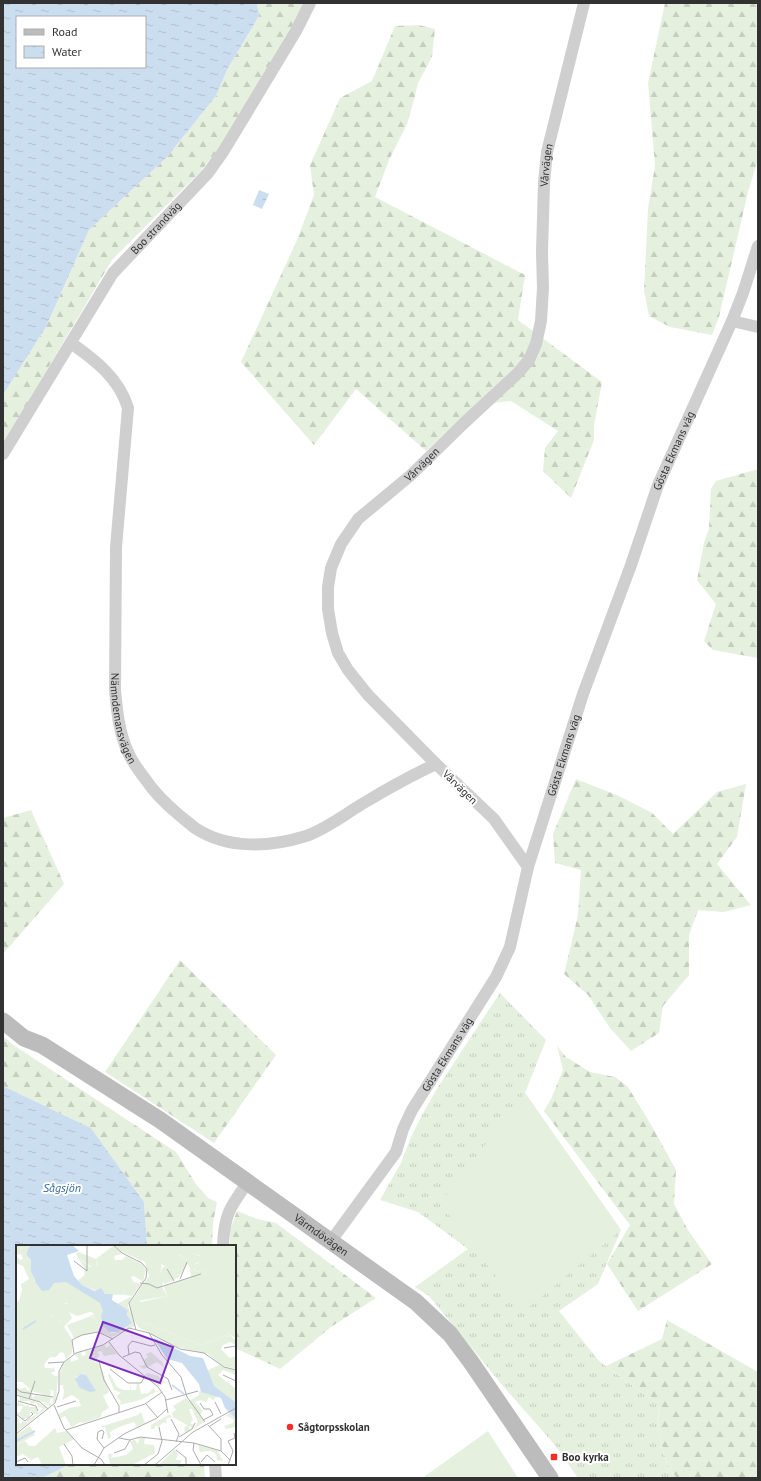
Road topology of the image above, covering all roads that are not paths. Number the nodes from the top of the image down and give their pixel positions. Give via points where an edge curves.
1 (310, 3) edge
2 (584, 3) edge
3 (758, 246) edge
4 (732, 321) junction
5 (758, 327) edge
6 (71, 343) junction
7 (3, 454) edge
8 (436, 764) junction
9 (528, 867) junction
10 (3, 1009) edge
11 (3, 1021) edge
12 (42, 1045) junction
13 (248, 1182) junction
14 (331, 1241) junction
15 (223, 1245) edge
16 (215, 1465) edge
17 (216, 1478) edge
18 (550, 1478) edge

1 - 6 street, Boo strandväg via 296,31 223,152 208,173 113,273
2 - 8 street, Vårvägen via 547,152 541,321 529,360 411,475 358,519 341,544 331,568 328,609 338,653 368,695
3 - 4 street, Gösta Ekmans väg
4 - 5 street
4 - 9 street, Gösta Ekmans väg via 658,485 583,694
6 - 7 street, Boo strandväg
6 - 8 street, Nämndemansvägen via 97,362 112,378 128,408 116,547 115,690 127,752 163,802 212,837 255,845 279,843 308,835 397,782
8 - 9 street, Vårvägen via 494,819
9 - 14 street, Gösta Ekmans väg via 510,946 496,977 412,1110 403,1128 396,1152
10 - 12 main road, Värmdövägen via 28,1029
11 - 12 main road, Värmdövägen via 24,1038
12 - 13 main road, Värmdövägen via 160,1120
13 - 14 main road, Värmdövägen
13 - 15 street via 231,1205 224,1228
14 - 18 main road, Värmdövägen via 416,1302 450,1334
16 - 17 street

